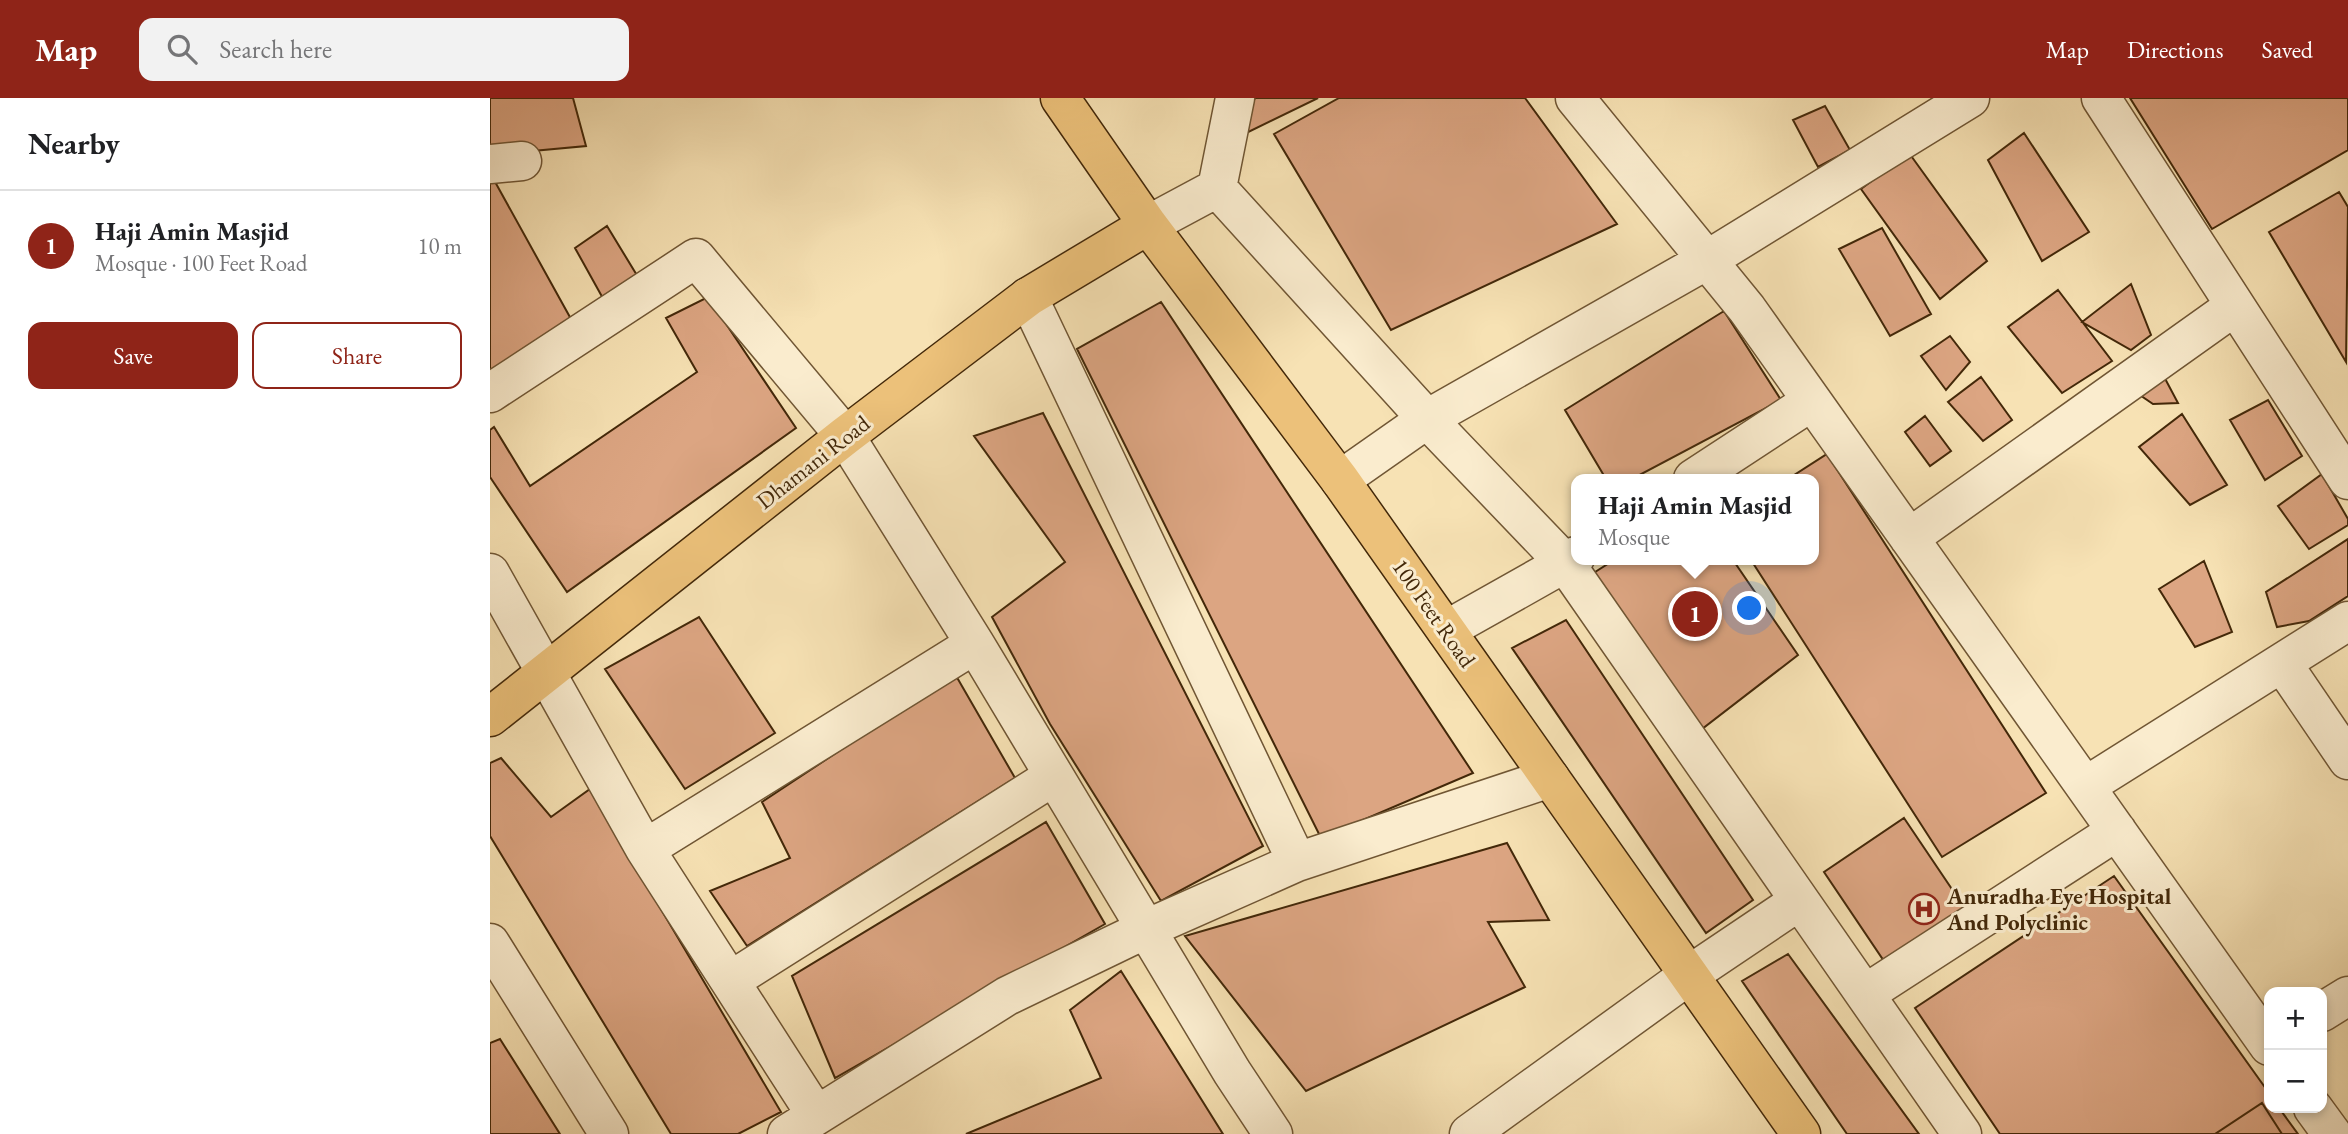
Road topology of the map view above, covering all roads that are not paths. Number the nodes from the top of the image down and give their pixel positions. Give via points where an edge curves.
1 (1060, 98) edge
2 (1236, 98) edge
3 (1575, 98) edge
4 (1970, 98) edge
5 (2101, 98) edge
6 (1217, 188) junction
7 (1148, 225) junction
8 (1707, 260) junction
9 (1028, 297) junction
10 (2235, 306) junction
11 (490, 393) edge
12 (1812, 401) junction
13 (1427, 419) junction
14 (845, 436) junction
15 (1701, 474) edge
16 (1340, 480) junction
17 (2348, 480) edge
18 (1909, 538) junction
19 (1570, 560) edge
20 (1573, 565) edge
21 (490, 573) edge
22 (2348, 621) edge
23 (1446, 630) junction
24 (975, 643) junction
25 (2282, 663) junction
26 (546, 674) junction
27 (490, 717) edge
28 (2348, 760) edge
29 (1054, 776) junction
30 (1550, 778) junction
31 (2086, 786) junction
32 (2117, 831) junction
33 (645, 849) junction
34 (1297, 862) junction
35 (1800, 901) junction
36 (1146, 929) junction
37 (490, 943) edge
38 (1689, 975) junction
39 (730, 981) junction
40 (1865, 994) junction
41 (2348, 996) edge
42 (2327, 1009) edge
43 (2264, 1038) edge
44 (2317, 1113) edge
45 (802, 1125) edge
46 (609, 1134) edge
47 (1273, 1134) edge
48 (1469, 1134) edge
49 (1801, 1134) edge
50 (1962, 1134) edge
51 (2332, 1134) edge

1 - 7 main road, 100 Feet Road
2 - 6 street
3 - 8 street
4 - 8 street
5 - 10 street
6 - 7 street
6 - 13 street
7 - 9 main road, Dhamani Road
7 - 16 main road, 100 Feet Road
8 - 12 street via 1748,309
8 - 13 street
9 - 14 main road, Dhamani Road
9 - 34 street
10 - 17 street
10 - 18 street
11 - 14 street via 696,258
12 - 15 street
12 - 18 street
13 - 16 street
13 - 19 street
14 - 24 street
14 - 26 main road, Dhamani Road
16 - 23 main road, 100 Feet Road
18 - 31 street
19 - 23 street
20 - 35 street
21 - 26 street
22 - 25 street
23 - 30 main road, 100 Feet Road
24 - 29 street
24 - 33 street
25 - 28 street
25 - 31 street
26 - 27 main road, Dhamani Road
26 - 33 street
29 - 36 street
29 - 39 street
30 - 34 street
30 - 38 main road, 100 Feet Road
31 - 32 street
32 - 40 street
32 - 43 street
33 - 39 street
34 - 36 street
35 - 38 street
35 - 40 street
36 - 45 street via 1007,996
36 - 47 street
37 - 46 street
38 - 48 street
38 - 49 main road, 100 Feet Road
39 - 45 street
40 - 50 street
41 - 42 street
44 - 51 street

